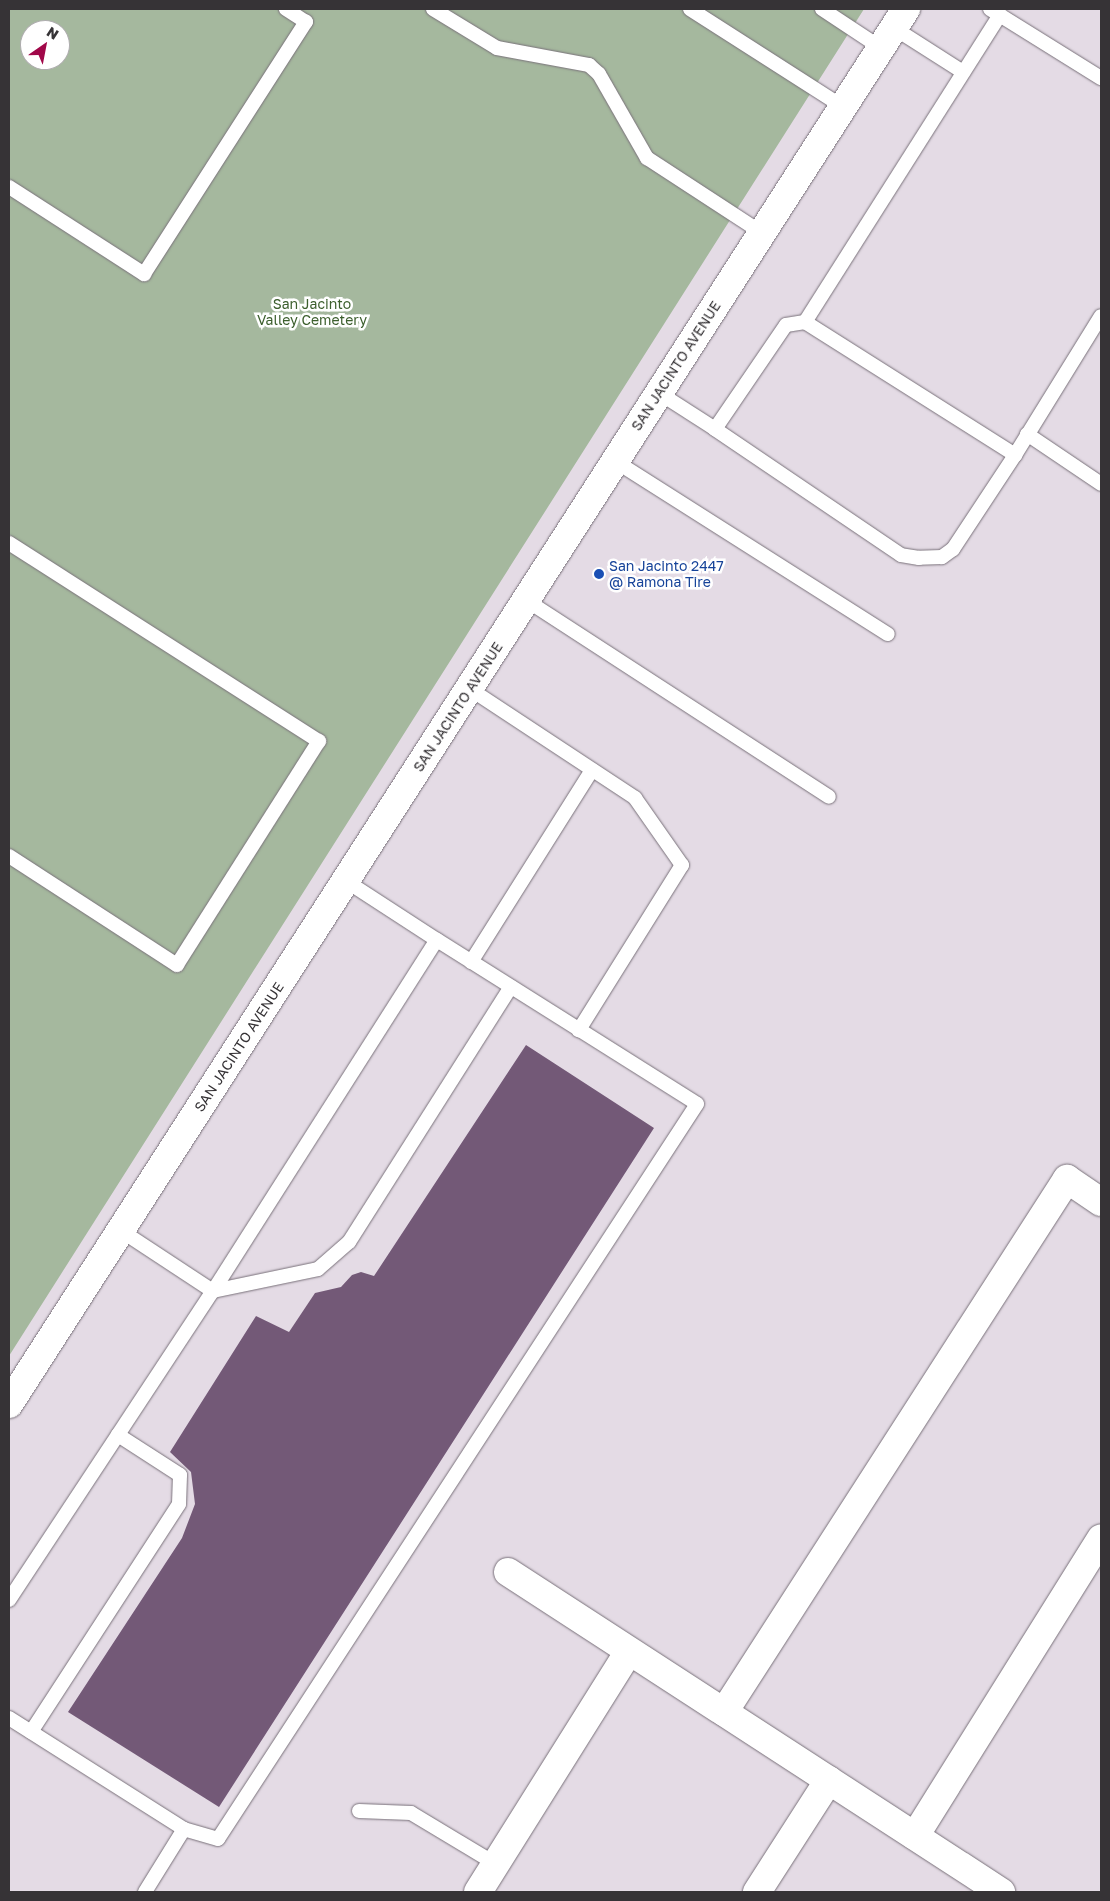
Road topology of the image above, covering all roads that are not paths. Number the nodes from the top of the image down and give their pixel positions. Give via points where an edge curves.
1 (286, 9) edge
2 (433, 9) edge
3 (690, 9) edge
4 (822, 9) edge
5 (995, 12) edge
6 (894, 28) edge
7 (963, 72) junction
8 (1101, 78) edge
9 (843, 107) junction
10 (9, 187) edge
11 (762, 233) junction
12 (1101, 316) edge
13 (805, 322) junction
14 (659, 393) junction
15 (715, 429) junction
16 (1027, 434) junction
17 (1015, 455) junction
18 (615, 461) junction
19 (1101, 484) edge
20 (9, 543) edge
21 (526, 600) junction
22 (888, 634) dead end
23 (470, 689) junction
24 (592, 770) junction
25 (828, 797) dead end
26 (9, 856) edge
27 (346, 880) junction
28 (437, 940) junction
29 (471, 962) junction
30 (511, 987) junction
31 (579, 1030) junction
32 (1101, 1202) edge
33 (120, 1230) junction
34 (213, 1291) junction
35 (9, 1404) edge
36 (118, 1435) junction
37 (1101, 1538) edge
38 (508, 1572) dead end
39 (9, 1600) edge
40 (629, 1650) junction
41 (724, 1712) junction
42 (9, 1718) edge
43 (31, 1732) junction
44 (829, 1780) junction
45 (359, 1811) dead end
46 (184, 1829) junction
47 (915, 1836) junction
48 (496, 1864) junction
49 (146, 1892) edge
50 (478, 1892) edge
51 (757, 1892) edge
52 (1001, 1892) edge

1 - 10 lane via 306,22 144,274
2 - 11 lane via 497,48 589,65 598,74 647,158
3 - 9 lane
4 - 6 lane
5 - 7 lane
5 - 8 lane
6 - 7 lane
6 - 9 street, SAN JACINTO AVENUE
7 - 13 lane
9 - 11 street, SAN JACINTO AVENUE
11 - 14 street, SAN JACINTO AVENUE
12 - 16 lane
13 - 15 lane via 786,325
13 - 17 lane
14 - 15 lane
14 - 18 street, SAN JACINTO AVENUE
15 - 17 lane via 901,555 919,558 942,557 953,549
16 - 17 lane
16 - 19 lane
18 - 21 street, SAN JACINTO AVENUE
18 - 22 lane
20 - 26 lane via 318,741 177,965
21 - 23 street, SAN JACINTO AVENUE
21 - 25 lane
23 - 24 lane
23 - 27 street, SAN JACINTO AVENUE
24 - 29 lane
24 - 31 lane via 635,798 682,866
27 - 28 lane
27 - 33 street, SAN JACINTO AVENUE
28 - 29 lane
28 - 34 lane
29 - 30 lane
30 - 31 lane
30 - 34 lane via 349,1242 318,1269
31 - 46 lane via 697,1104 218,1838
32 - 41 street via 1067,1180
33 - 34 lane
33 - 35 street, SAN JACINTO AVENUE
34 - 36 lane
36 - 39 lane
36 - 43 lane via 180,1475 179,1504
37 - 47 street
38 - 40 street
40 - 41 street
40 - 48 street
41 - 44 street
42 - 43 lane
43 - 46 lane
44 - 47 street
44 - 51 street
45 - 48 lane via 411,1813
46 - 49 lane
47 - 52 street
48 - 50 street

